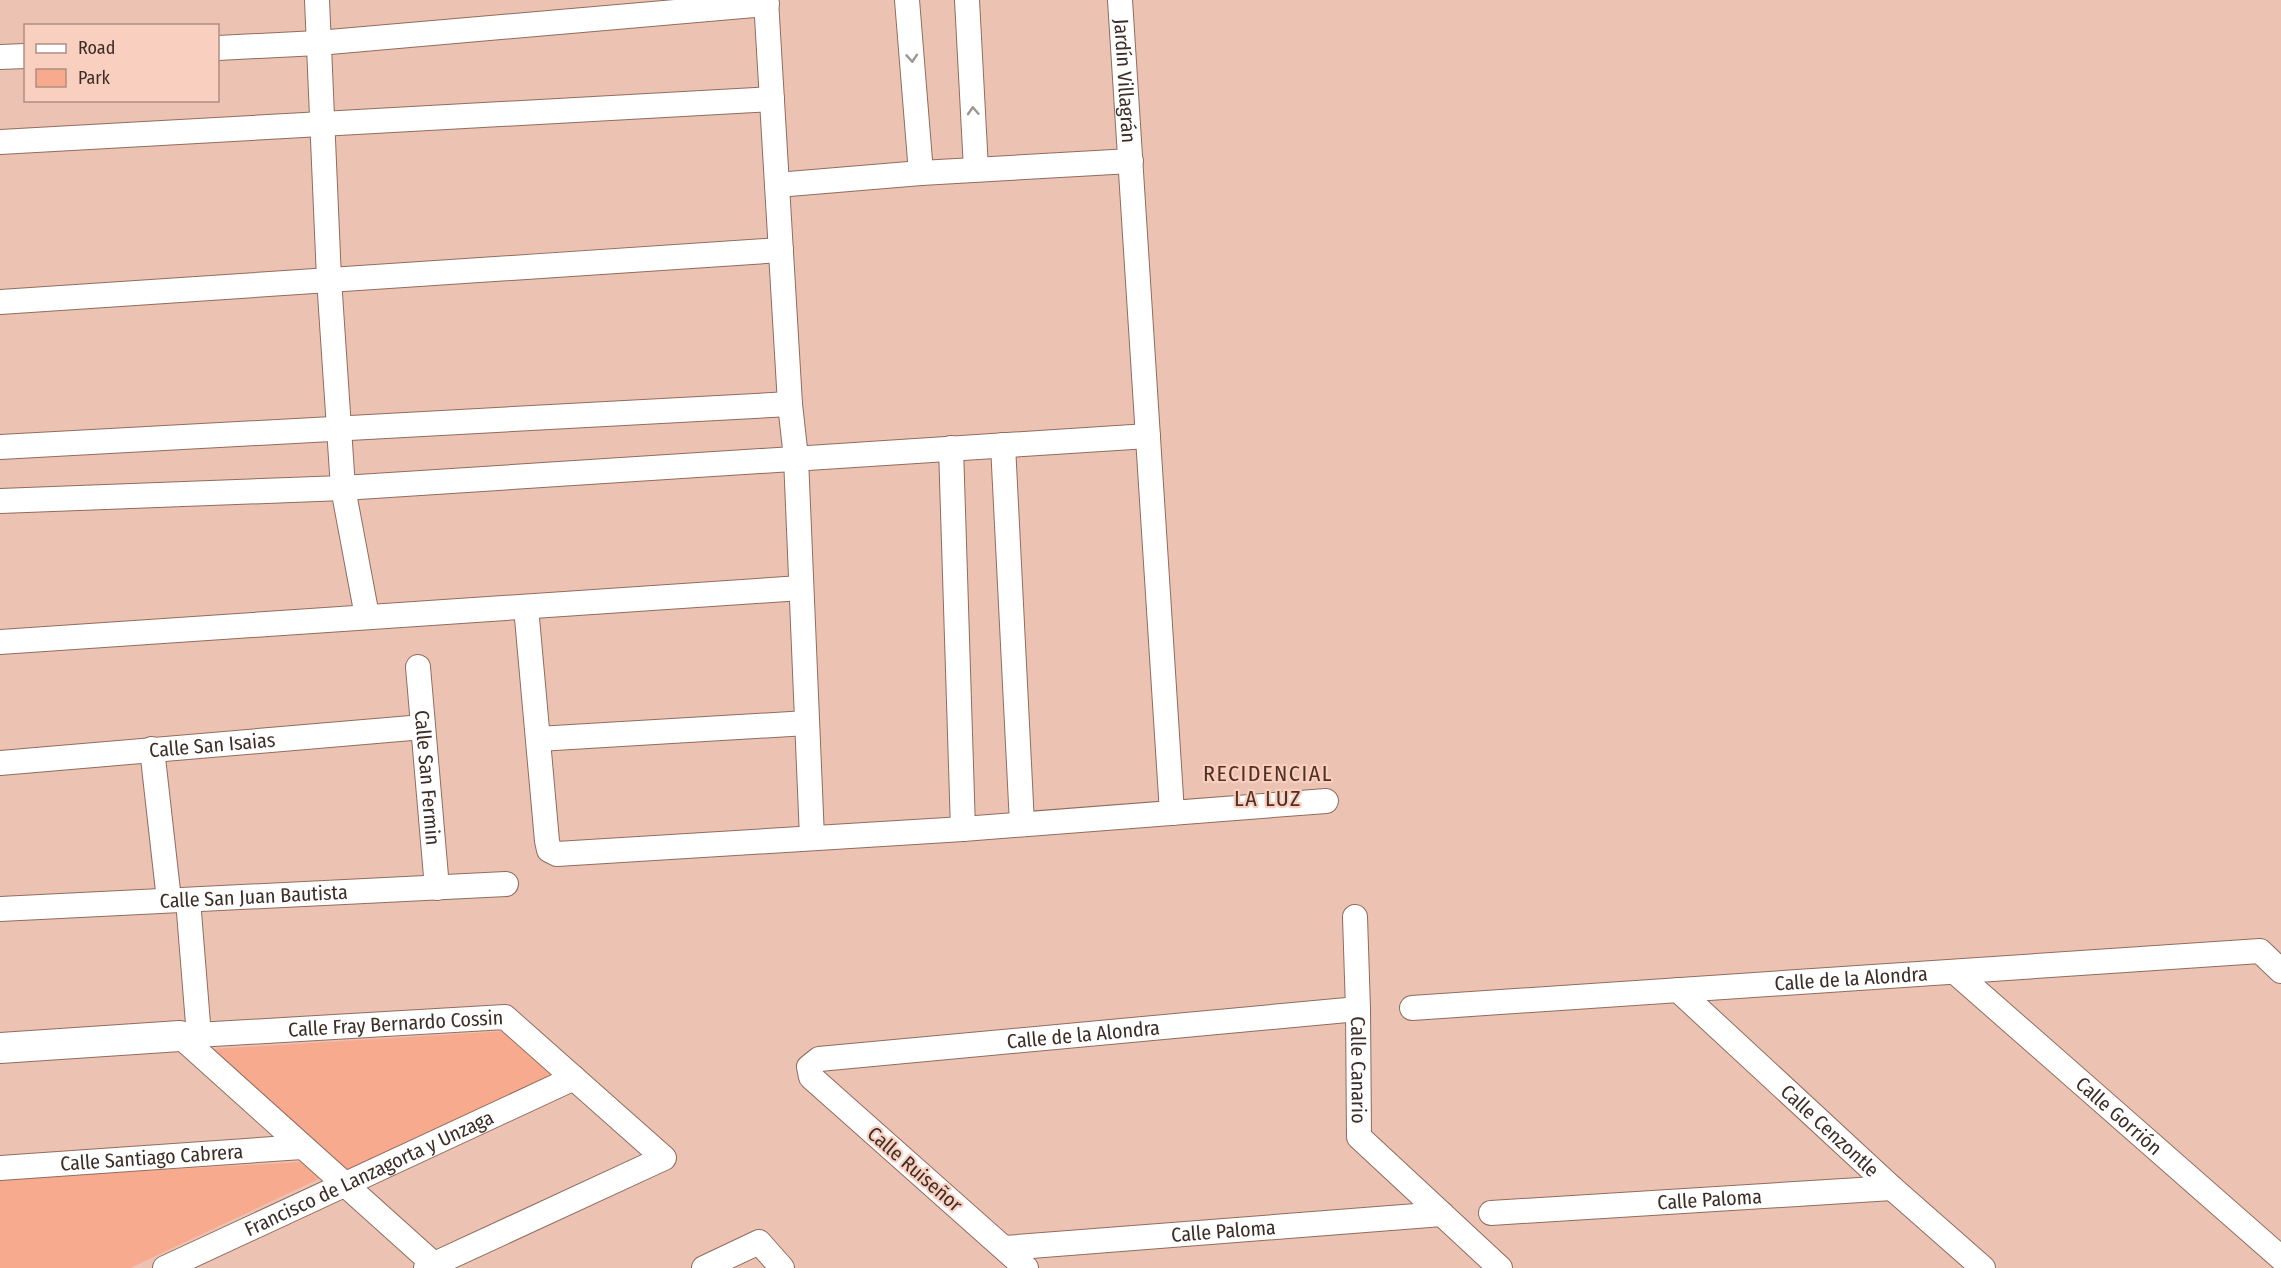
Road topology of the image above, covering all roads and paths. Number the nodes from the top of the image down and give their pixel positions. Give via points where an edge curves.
1 (317, 0) edge
2 (907, 0) edge
3 (967, 0) edge
4 (1120, 0) edge
5 (766, 2) edge
6 (318, 43) junction
7 (219, 48) edge
8 (24, 56) edge
9 (0, 57) edge
10 (772, 99) junction
11 (323, 123) junction
12 (0, 142) edge
13 (1131, 161) junction
14 (976, 169) junction
15 (921, 173) junction
16 (777, 185) junction
17 (781, 250) junction
18 (329, 279) junction
19 (0, 302) edge
20 (790, 404) junction
21 (340, 428) junction
22 (1148, 436) junction
23 (1003, 445) junction
24 (0, 447) edge
25 (951, 448) junction
26 (796, 458) junction
27 (343, 488) junction
28 (0, 501) edge
29 (801, 588) junction
30 (525, 607) junction
31 (367, 616) junction
32 (0, 642) edge
33 (418, 668) dead end
34 (807, 723) junction
35 (423, 728) junction
36 (538, 739) junction
37 (152, 749) junction
38 (0, 763) edge
39 (1326, 801) dead end
40 (1172, 813) junction
41 (1022, 824) junction
42 (963, 829) junction
43 (812, 838) junction
44 (506, 884) dead end
45 (437, 888) junction
46 (178, 900) junction
47 (0, 909) edge
48 (1355, 916) dead end
49 (2281, 971) edge
50 (1955, 972) junction
51 (1678, 990) junction
52 (1412, 1008) dead end
53 (1359, 1010) junction
54 (190, 1036) junction
55 (0, 1048) edge
56 (809, 1067) joint
57 (574, 1078) junction
58 (303, 1147) junction
59 (0, 1168) edge
60 (345, 1184) junction
61 (1892, 1188) junction
62 (1442, 1214) junction
63 (1491, 1214) dead end
64 (1005, 1248) junction
65 (2281, 1258) edge
66 (433, 1267) edge
67 (165, 1268) edge
68 (704, 1268) edge
69 (782, 1268) edge
70 (1026, 1268) edge
71 (1500, 1268) edge
72 (1983, 1268) edge

1 - 6 street
2 -> 15 street
14 -> 3 street
4 - 13 street, Jardín Villagrán
5 - 6 street
5 - 10 street
6 - 7 street
6 - 11 street
8 - 9 street
10 - 11 street
10 - 16 street
11 - 12 street
11 - 18 street
13 - 14 street
13 - 22 street, Jardín Villagrán
14 - 15 street
15 - 16 street
16 - 17 street
17 - 18 street
17 - 20 street
18 - 19 street
18 - 21 street
20 - 21 street
20 - 26 street
21 - 24 street
21 - 27 street
22 - 23 street
22 - 40 street, Jardín Villagrán
23 - 25 street
23 - 41 street
25 - 26 street
25 - 42 street
26 - 27 street
26 - 29 street
27 - 28 street
27 - 31 street
29 - 30 street
29 - 34 street
30 - 31 street
30 - 36 street
31 - 32 street
33 - 35 street, Calle San Fermin
34 - 36 street
34 - 43 street
35 - 37 street, Calle San Isaias
35 - 45 street, Calle San Fermin
36 - 43 street via 547,841 549,850 557,854
37 - 38 street, Calle San Isaias
37 - 46 street
39 - 40 street
40 - 41 street
41 - 42 street
42 - 43 street
44 - 45 street, Calle San Juan Bautista
45 - 46 street, Calle San Juan Bautista
46 - 47 street, Calle San Juan Bautista
46 - 54 street
48 - 53 street, Calle Canario
49 - 50 street, Calle de la Alondra via 2260,951
50 - 51 street, Calle de la Alondra
50 - 65 street, Calle Gorrión
51 - 52 street, Calle de la Alondra
51 - 61 street, Calle Cenzontle
53 - 56 street, Calle de la Alondra via 819,1059
53 - 62 street, Calle Canario via 1359,1137
54 - 55 street, Calle Fray Bernardo Cossin
54 - 57 street, Calle Fray Bernardo Cossin via 505,1017
54 - 58 street
56 - 64 street, Calle Ruiseñor via 811,1077
57 - 60 street, Francisco de Lanzagorta y Unzaga
57 - 66 street, Calle Fray Bernardo Cossin via 664,1158
58 - 59 street, Calle Santiago Cabrera
58 - 60 street
60 - 66 street
60 - 67 street, Francisco de Lanzagorta y Unzaga
61 - 63 street, Calle Paloma
61 - 72 street, Calle Cenzontle
62 - 64 street, Calle Paloma
62 - 71 street, Calle Canario
64 - 70 street, Calle Ruiseñor
68 - 69 street via 759,1242

